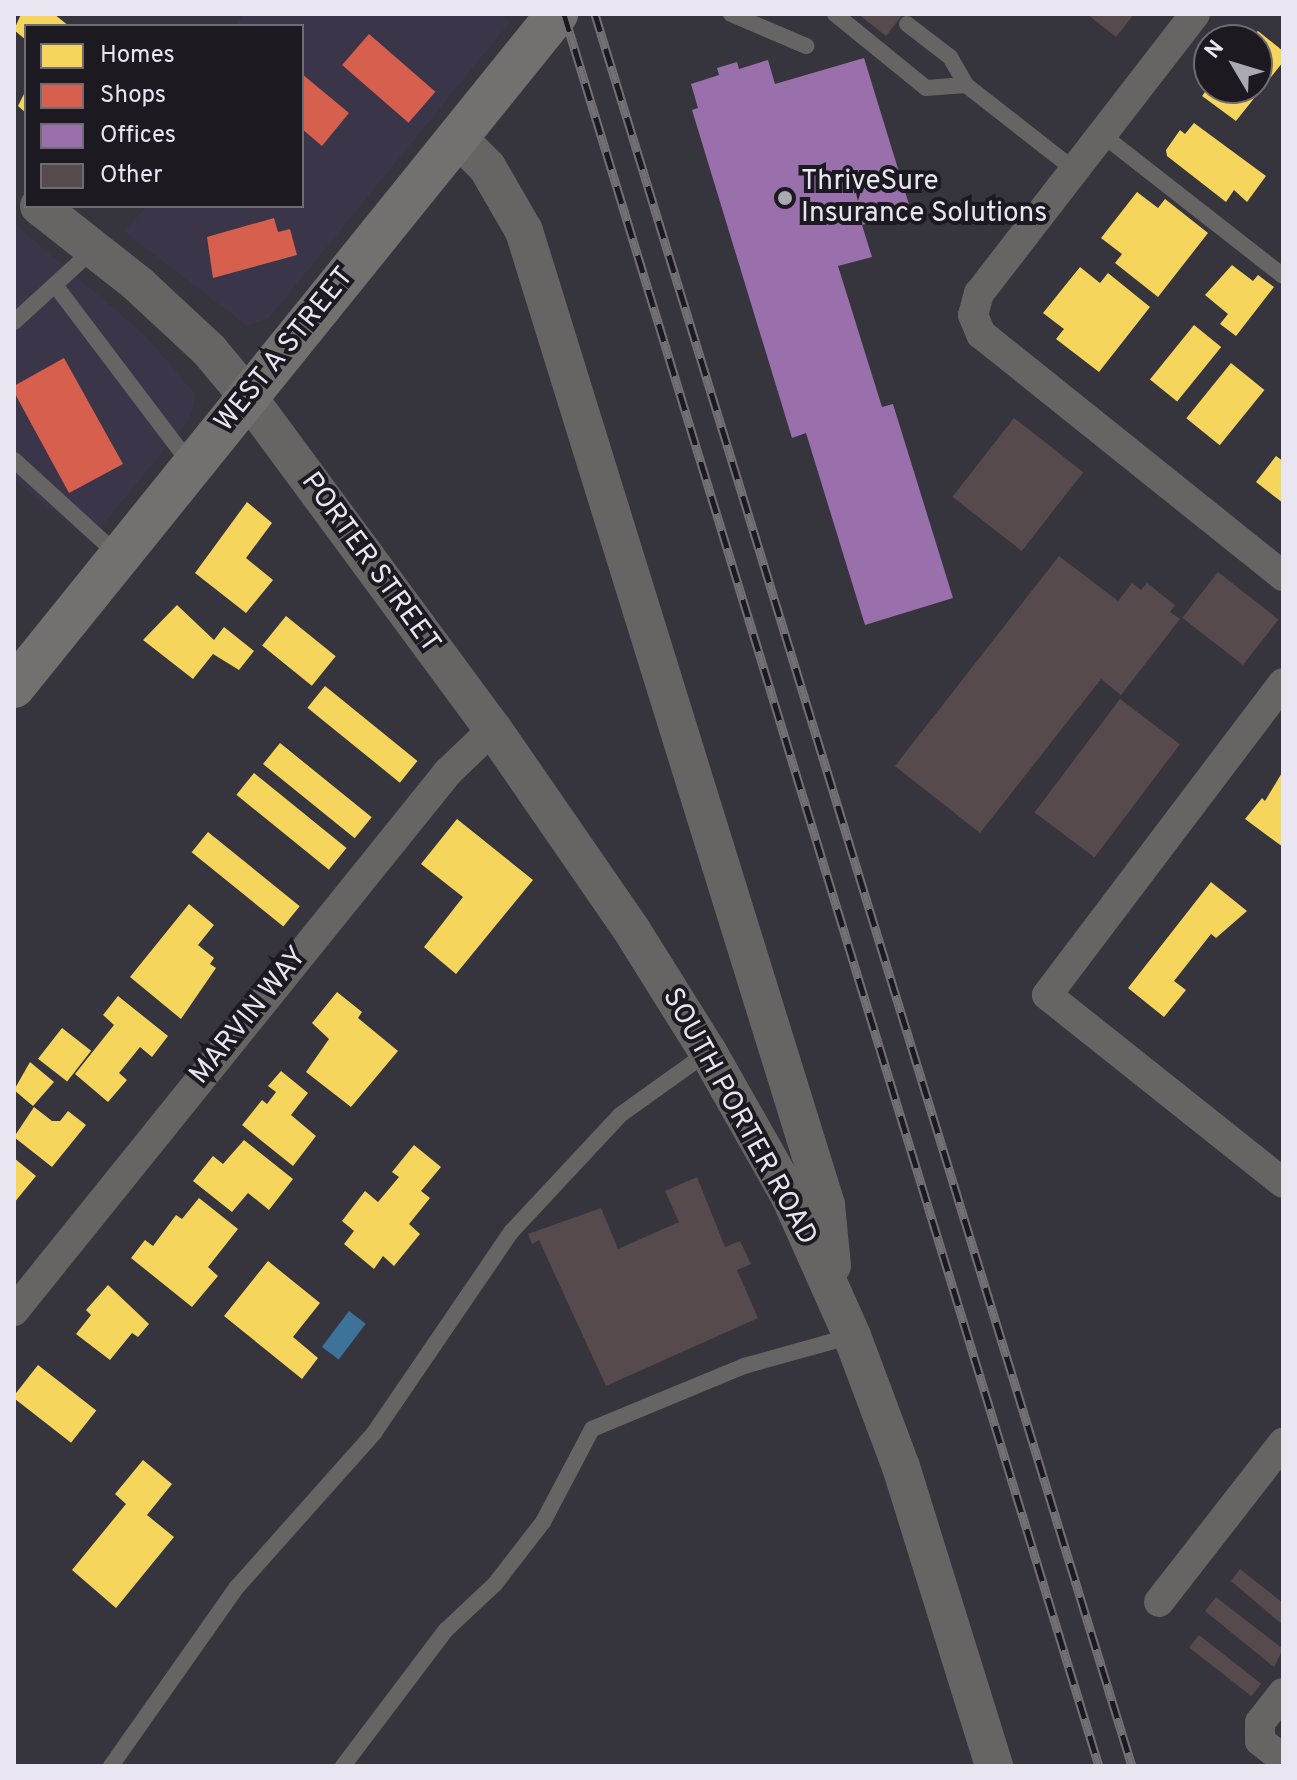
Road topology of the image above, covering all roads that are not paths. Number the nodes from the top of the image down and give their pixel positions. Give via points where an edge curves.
1 (557, 14) edge
2 (731, 14) edge
3 (835, 14) edge
4 (1195, 14) edge
5 (907, 24) dead end
6 (806, 46) dead end
7 (966, 85) junction
8 (1104, 136) junction
9 (458, 138) junction
10 (1076, 171) junction
11 (42, 208) edge
12 (94, 249) junction
13 (1283, 276) edge
14 (55, 285) junction
15 (14, 322) edge
16 (248, 397) junction
17 (14, 460) edge
18 (191, 465) junction
19 (118, 555) junction
20 (1283, 576) edge
21 (1283, 683) edge
22 (14, 687) edge
23 (493, 729) junction
24 (708, 1052) junction
25 (1283, 1183) edge
26 (835, 1296) junction
27 (14, 1311) edge
28 (852, 1336) junction
29 (1283, 1443) edge
30 (1159, 1602) dead end
31 (1283, 1693) edge
32 (1271, 1750) edge
33 (111, 1766) edge
34 (343, 1766) edge
35 (994, 1766) edge

1 - 9 main road, WEST A STREET
2 - 6 lane
3 - 7 lane via 926,88
4 - 8 street
5 - 7 lane via 950,57
7 - 10 lane
8 - 10 street
8 - 13 lane
9 - 16 main road, WEST A STREET
9 - 26 street via 487,167 524,231 826,1205
10 - 20 street via 979,293 973,315 981,334
11 - 12 street, PORTER STREET
12 - 14 lane
12 - 16 street, PORTER STREET via 209,350
14 - 15 lane
14 - 18 lane
16 - 18 main road, WEST A STREET
16 - 23 street, PORTER STREET
17 - 19 lane
18 - 19 main road, WEST A STREET
19 - 22 main road, WEST A STREET
21 - 25 street via 1047,995
23 - 24 street, SOUTH PORTER ROAD via 631,929
23 - 27 street, MARVIN WAY via 448,772
24 - 26 street, SOUTH PORTER ROAD via 791,1199
24 - 33 lane via 620,1115 512,1231 374,1433 237,1587
26 - 28 street, SOUTH PORTER ROAD
28 - 34 lane via 744,1366 592,1429 543,1522 495,1584 446,1630
28 - 35 street, SOUTH PORTER ROAD via 901,1467
29 - 30 street
31 - 32 street via 1260,1722

